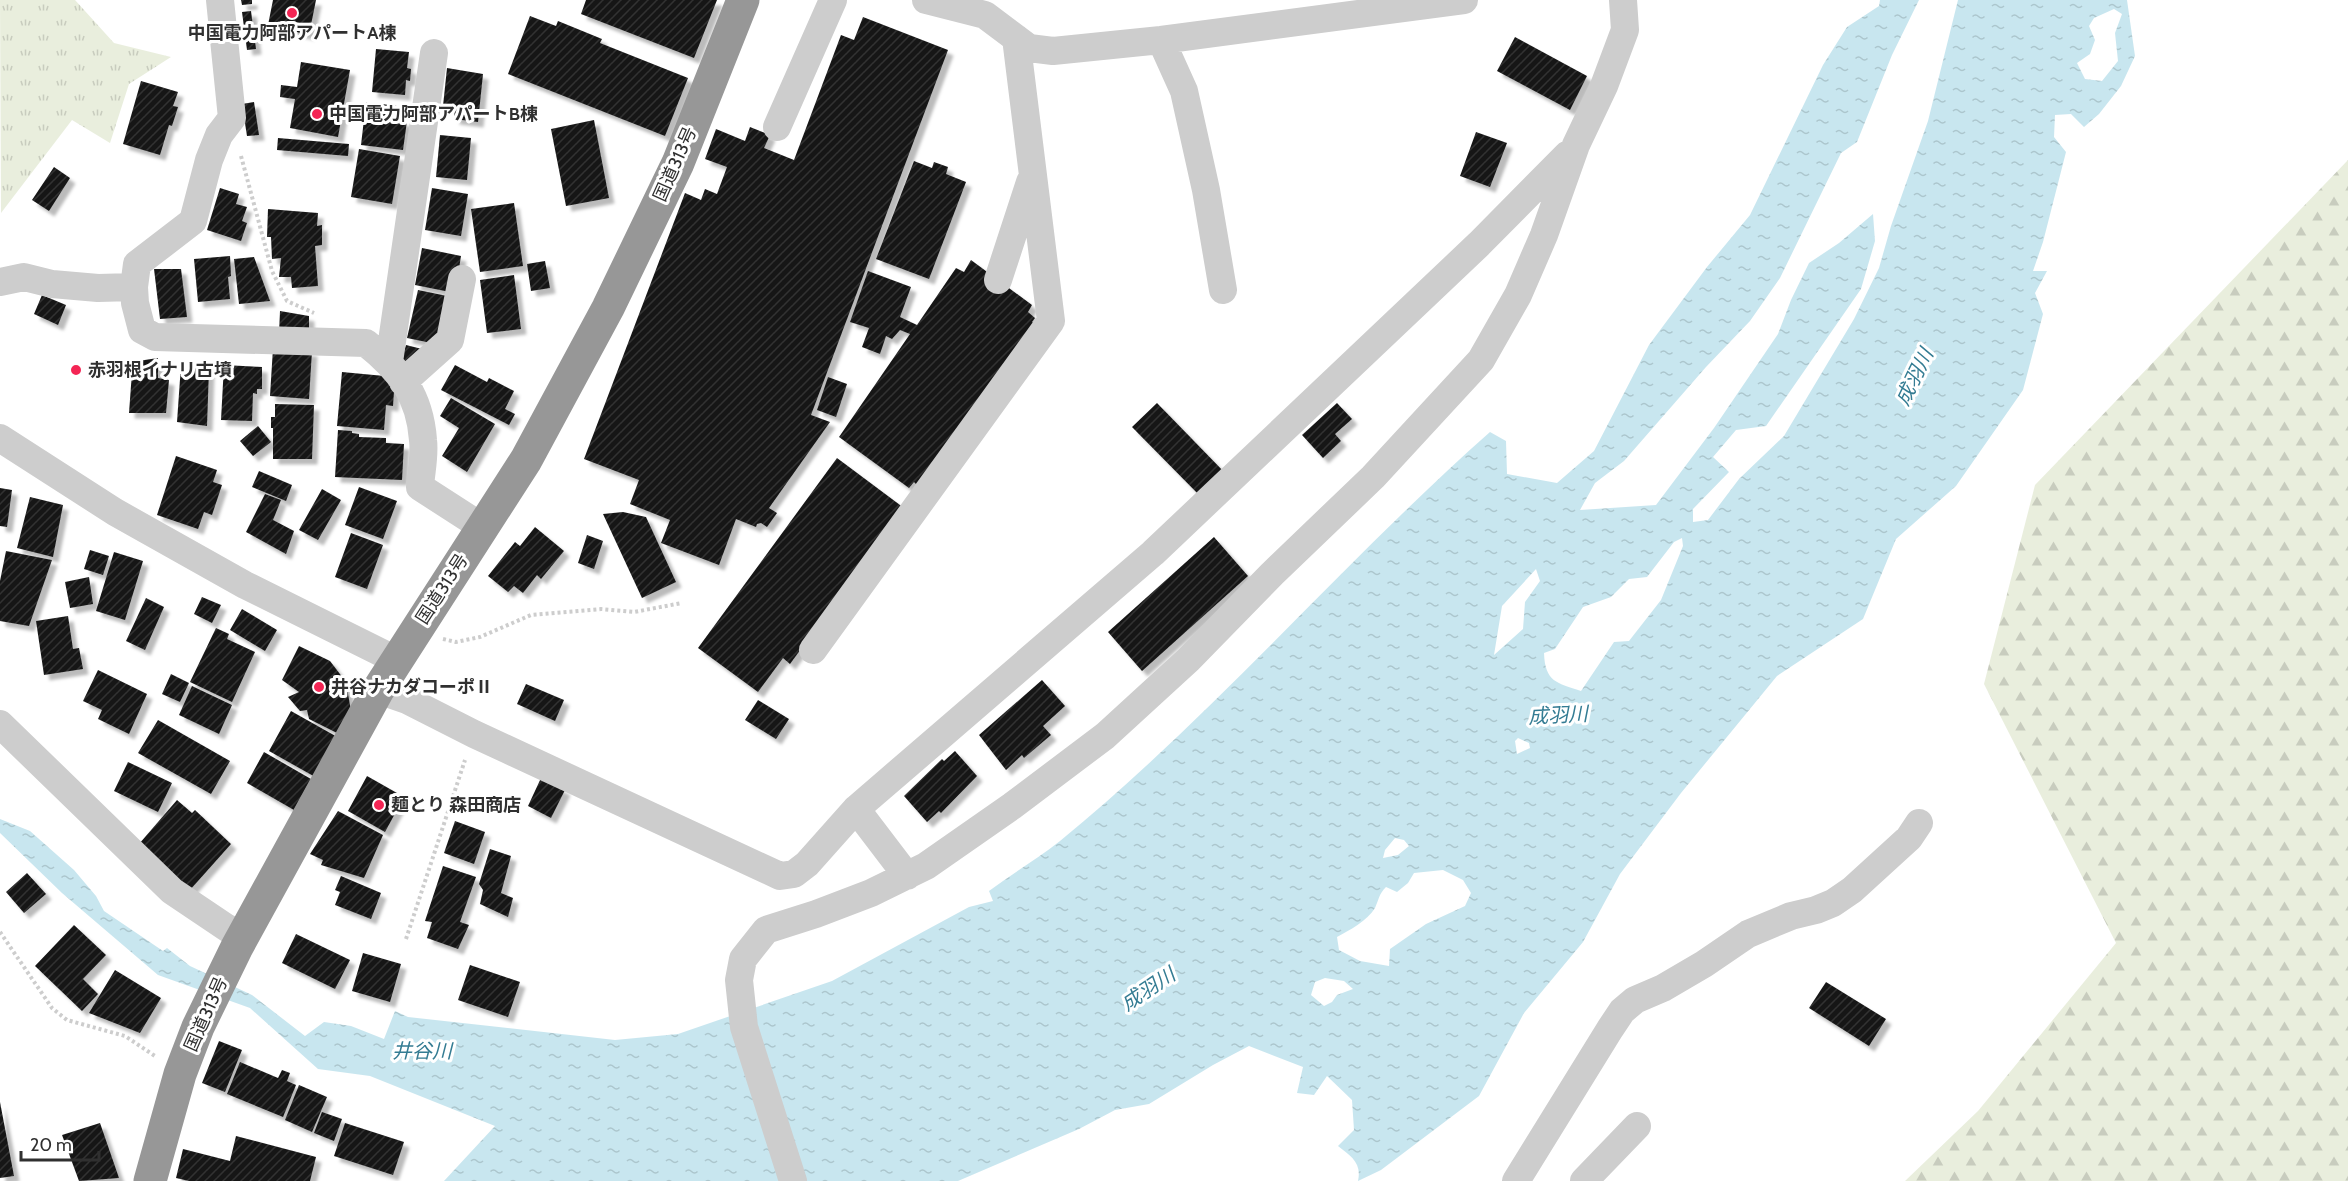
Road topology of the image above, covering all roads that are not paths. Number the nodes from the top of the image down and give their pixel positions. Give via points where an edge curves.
1 (220, 0) edge
2 (743, 0) edge
3 (833, 0) edge
4 (926, 0) edge
5 (1464, 0) edge
6 (1623, 0) edge
7 (1016, 38) junction
8 (1161, 40) junction
9 (434, 53) dead end
10 (777, 127) dead end
11 (1576, 145) junction
12 (1033, 174) junction
13 (462, 279) dead end
14 (998, 280) dead end
15 (0, 282) edge
16 (134, 287) junction
17 (1223, 290) dead end
18 (396, 372) junction
19 (0, 438) edge
20 (482, 527) junction
21 (813, 650) dead end
22 (398, 661) junction
23 (378, 690) junction
24 (0, 724) edge
25 (856, 809) junction
26 (1919, 823) dead end
27 (907, 876) junction
28 (241, 942) junction
29 (1637, 1126) dead end
30 (150, 1181) edge
31 (793, 1181) edge
32 (1516, 1181) edge
33 (1584, 1181) edge

1 - 16 street via 232,118 219,135 209,160 193,221 137,264
2 - 20 highway, 国道313号 via 678,163 608,308 526,460
3 - 10 street
4 - 7 street via 986,15
5 - 8 street
6 - 11 street via 1625,30
7 - 8 street via 1029,48 1053,51
7 - 12 street
8 - 17 street via 1184,92
9 - 18 street
11 - 25 street via 1488,235 1153,554
11 - 27 street via 1518,295 1481,360 1373,477 1188,660 1113,728 1012,806
12 - 14 street
12 - 21 street via 1052,321
13 - 18 street via 450,340
15 - 16 street via 24,277 52,284
16 - 18 street via 142,330 155,337 366,343
18 - 20 street via 417,403 424,442 420,487
19 - 22 street via 125,518 245,585
20 - 22 highway, 国道313号
22 - 23 highway, 国道313号
23 - 25 street via 407,700 780,876 794,874 807,864
23 - 28 highway, 国道313号
24 - 28 street via 172,891
25 - 27 street
26 - 32 street via 1909,838 1833,903 1748,934 1622,1011
27 - 31 street via 766,930 743,959 739,980 744,1027
28 - 30 highway, 国道313号 via 198,1027 180,1074
29 - 33 street

